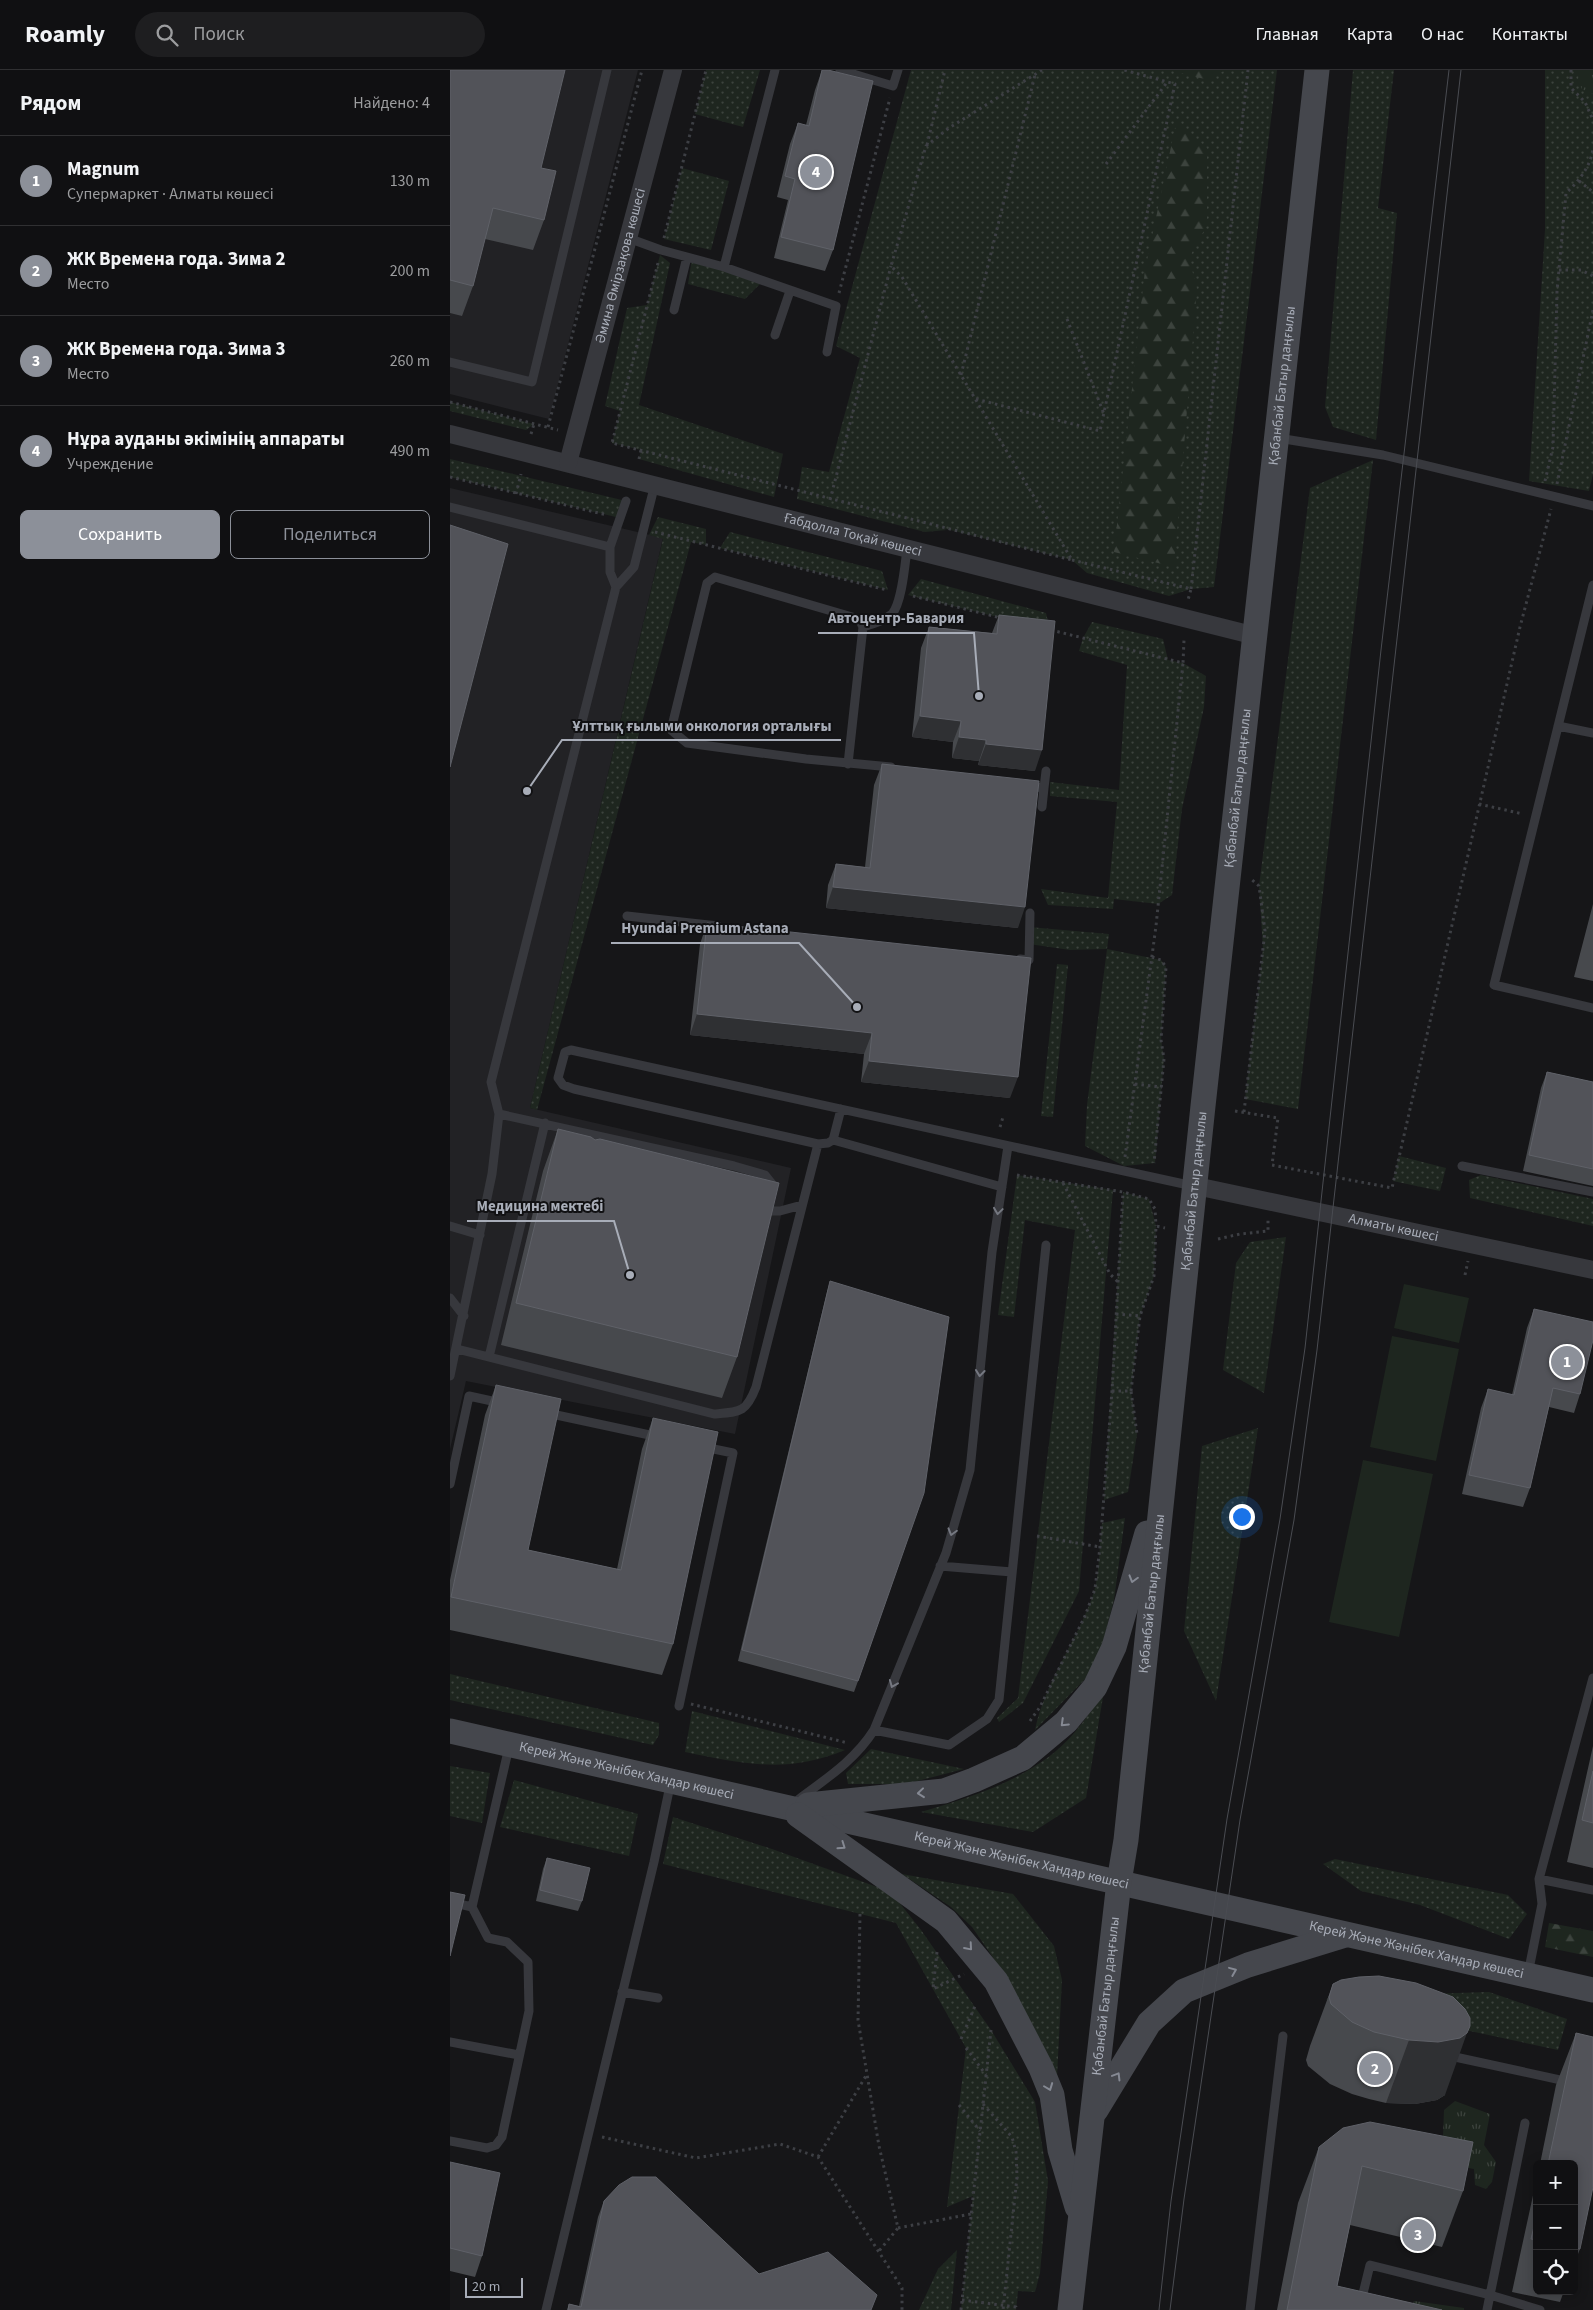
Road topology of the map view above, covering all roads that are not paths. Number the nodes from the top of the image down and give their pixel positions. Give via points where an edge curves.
1 (607, 70) edge
2 (673, 70) edge
3 (775, 70) edge
4 (840, 70) edge
5 (898, 70) edge
6 (1317, 70) edge
7 (628, 238) junction
8 (687, 257) junction
9 (724, 267) junction
10 (790, 291) junction
11 (674, 310) dead end
12 (775, 335) dead end
13 (827, 352) dead end
14 (450, 362) edge
15 (450, 434) edge
16 (1277, 438) junction
17 (568, 463) junction
18 (655, 484) junction
19 (626, 501) dead end
20 (1593, 506) edge
21 (450, 507) edge
22 (610, 547) junction
23 (907, 549) junction
24 (1593, 585) edge
25 (616, 587) junction
26 (863, 627) junction
27 (1256, 636) junction
28 (1558, 726) junction
29 (1593, 733) edge
30 (848, 764) junction
31 (899, 768) edge
32 (1046, 771) dead end
33 (1015, 784) edge
34 (1044, 788) junction
35 (1042, 807) dead end
36 (1030, 913) dead end
37 (627, 916) dead end
38 (725, 927) edge
39 (1009, 958) edge
40 (1593, 1008) edge
41 (841, 1109) junction
42 (499, 1114) junction
43 (545, 1123) junction
44 (833, 1140) junction
45 (818, 1144) junction
46 (1008, 1146) junction
47 (1462, 1166) dead end
48 (1196, 1186) junction
49 (1002, 1187) junction
50 (1593, 1192) edge
51 (802, 1205) junction
52 (750, 1209) edge
53 (759, 1211) junction
54 (450, 1226) edge
55 (480, 1235) junction
56 (1046, 1245) dead end
57 (1593, 1270) edge
58 (450, 1298) edge
59 (464, 1316) junction
60 (457, 1349) junction
61 (489, 1357) junction
62 (450, 1376) edge
63 (507, 1404) edge
64 (535, 1410) edge
65 (667, 1439) edge
66 (696, 1445) edge
67 (1166, 1465) junction
68 (450, 1484) edge
69 (940, 1566) junction
70 (1012, 1572) junction
71 (1593, 1678) edge
72 (680, 1704) road end
73 (874, 1730) junction
74 (450, 1731) edge
75 (509, 1744) junction
76 (671, 1781) junction
77 (788, 1808) junction
78 (1539, 1879) junction
79 (1119, 1882) junction
80 (1593, 1890) edge
81 (450, 1902) edge
82 (472, 1907) junction
83 (1348, 1935) junction
84 (1528, 1975) junction
85 (1593, 1990) edge
86 (622, 1992) junction
87 (658, 1998) dead end
88 (1283, 2036) dead end
89 (450, 2042) edge
90 (519, 2054) junction
91 (1456, 2057) edge
92 (1593, 2087) edge
93 (1092, 2118) junction
94 (1525, 2123) dead end
95 (450, 2141) edge
96 (1080, 2218) junction
97 (1490, 2295) junction
98 (546, 2310) edge
99 (1070, 2310) edge
100 (1250, 2310) edge
101 (1359, 2310) edge
102 (1487, 2310) edge
103 (1540, 2310) edge

1 - 14 lane via 532,382
2 - 7 street, Әмина Өмірзақова көшесі
3 - 9 lane
4 - 5 lane via 893,86
6 - 16 main road, Қабанбай Батыр даңғылы
7 - 8 lane
7 - 17 street, Әмина Өмірзақова көшесі
8 - 9 lane
8 - 11 lane
9 - 10 lane
10 - 12 lane
10 - 13 lane via 836,306
15 - 17 street, Ғабдолла Тоқай көшесі
16 - 20 lane via 1383,455
16 - 27 main road, Қабанбай Батыр даңғылы
17 - 18 street, Ғабдолла Тоқай көшесі
18 - 23 street, Ғабдолла Тоқай көшесі
18 - 25 lane via 634,567
19 - 22 lane
21 - 22 lane
22 - 25 lane via 610,572
23 - 26 lane via 900,593 893,613
23 - 27 street, Ғабдолла Тоқай көшесі
24 - 28 lane
25 - 42 lane via 491,1082
26 - 30 lane
26 - 30 lane via 859,619 715,577 707,583 671,730 687,743
27 - 48 main road, Қабанбай Батыр даңғылы
28 - 29 lane
28 - 40 lane via 1494,985
30 - 31 lane
32 - 34 lane
33 - 34 lane
34 - 35 lane
36 - 39 lane via 1029,960
37 - 38 lane
41 - 44 lane
41 - 45 lane via 571,1050 566,1052 562,1061 558,1078 563,1085 574,1089
41 - 46 lane
42 - 43 lane
42 - 55 lane
43 - 53 lane via 765,1175 773,1185 770,1202
43 - 61 lane
44 - 45 lane
44 - 49 lane
45 - 51 lane
46 - 48 lane
46 - 49 lane
47 - 50 lane
48 - 57 street, Алматы көшесі
48 - 67 main road, Қабанбай Батыр даңғылы
49 -> 69 lane via 992,1252 970,1470
51 - 53 lane via 780,1211
51 - 61 lane via 756,1387 749,1405 740,1412 714,1414
52 - 53 lane
54 - 55 lane
55 - 59 lane
56 - 70 lane
58 - 59 lane
59 - 60 lane
60 - 61 lane
60 - 62 lane
63 - 68 lane via 469,1396
64 - 65 lane
66 - 72 lane via 733,1453
67 -> 77 main road via 1114,1647 1095,1687 1066,1722 1023,1758 944,1791
67 - 79 main road, Қабанбай Батыр даңғылы
69 - 70 lane
69 -> 73 lane
70 - 73 lane via 999,1700 988,1719 949,1745
71 - 78 lane
73 - 77 lane via 863,1747 843,1766
74 - 75 main road, Керей Және Жәнібек Хандар көшесі
75 - 76 main road, Керей Және Жәнібек Хандар көшесі
75 - 82 lane
76 - 77 main road, Керей Және Жәнібек Хандар көшесі
76 - 86 lane
77 - 79 main road, Керей Және Жәнібек Хандар көшесі
77 -> 96 main road via 946,1921 996,1980 1042,2068 1052,2095 1060,2150
78 - 80 lane
78 - 84 lane via 1542,1904
79 - 83 main road, Керей Және Жәнібек Хандар көшесі
79 - 93 main road, Қабанбай Батыр даңғылы
81 - 82 lane
82 - 90 lane via 488,1938 507,1942 528,1962 529,2011
83 - 84 main road, Керей Және Жәнібек Хандар көшесі
93 -> 83 main road via 1149,2023 1184,1991 1248,1965
84 - 85 main road, Керей Және Жәнібек Хандар көшесі
86 - 87 lane
86 - 98 lane
88 - 100 lane
89 - 90 lane
90 - 95 lane via 502,2137 496,2145 487,2148
91 - 92 lane
93 - 96 main road, Қабанбай Батыр даңғылы
94 - 97 lane
96 - 99 main road, Қабанбай Батыр даңғылы
97 - 101 lane via 1370,2265
97 - 102 lane
97 - 103 lane

